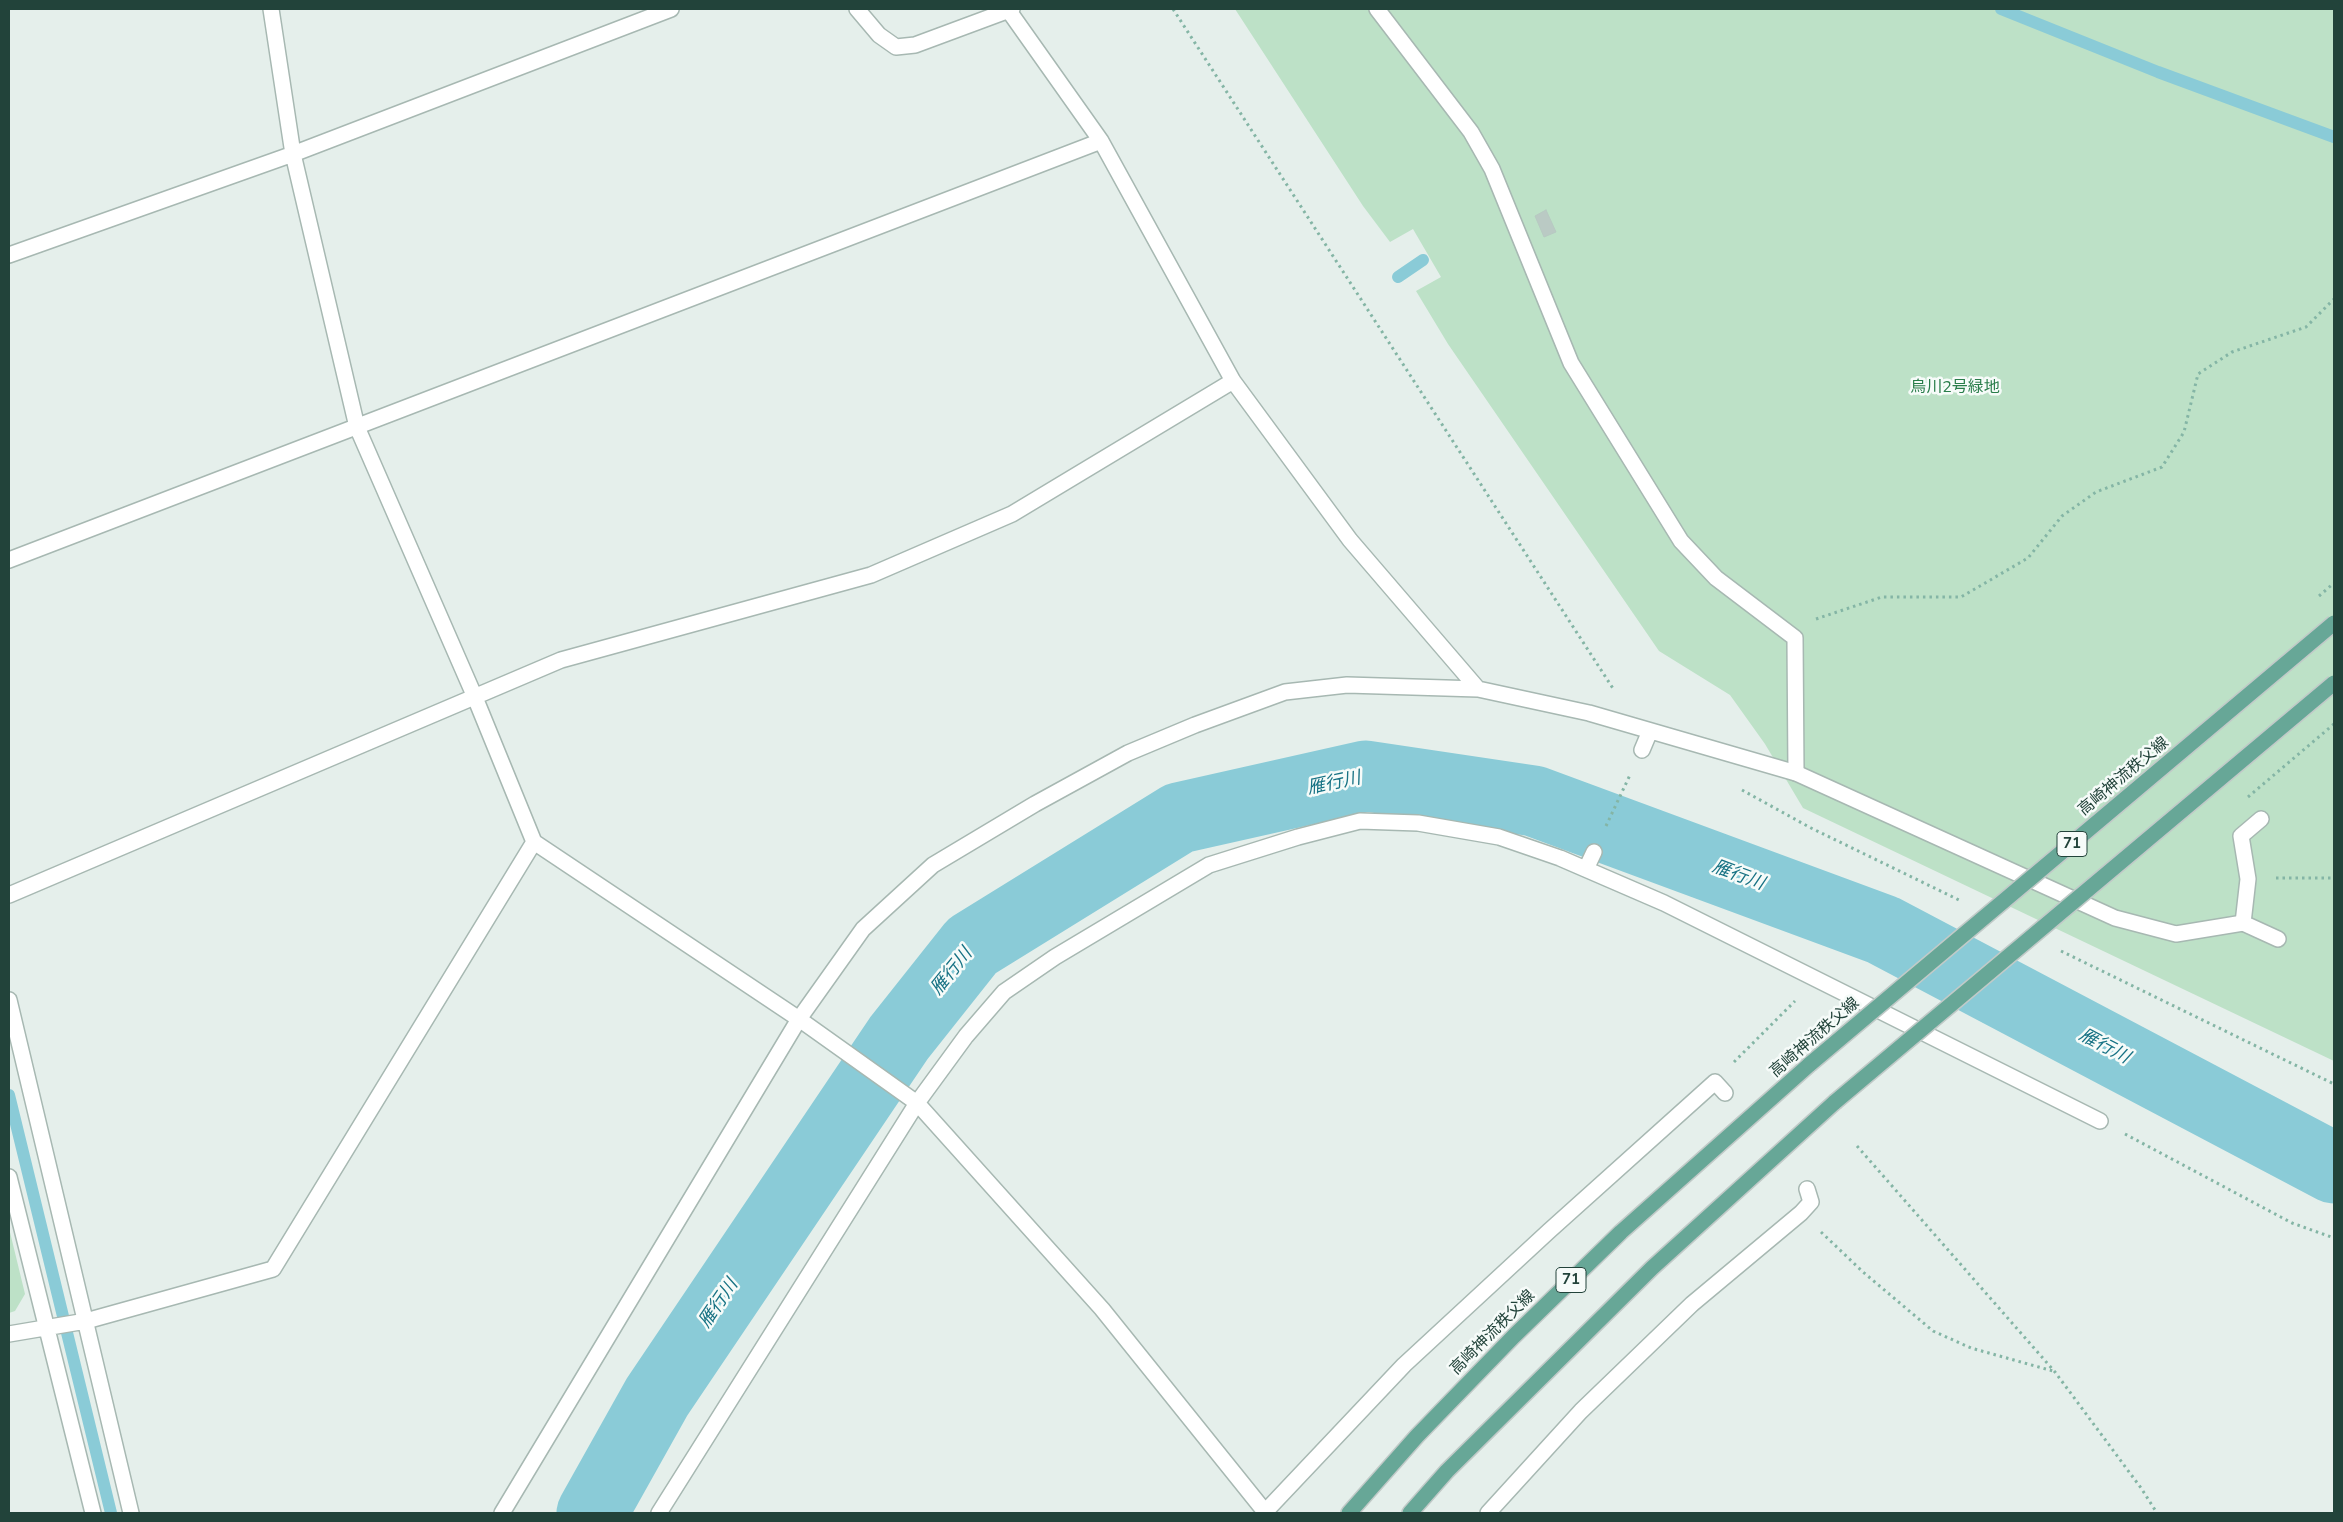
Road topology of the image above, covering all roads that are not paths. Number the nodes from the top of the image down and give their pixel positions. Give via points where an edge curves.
1 (271, 9) edge
2 (671, 9) edge
3 (857, 9) edge
4 (1377, 9) edge
5 (1010, 10) edge
6 (1101, 141) junction
7 (294, 154) junction
8 (9, 255) edge
9 (1233, 381) junction
10 (357, 427) junction
11 (9, 560) edge
12 (2334, 623) edge
13 (2334, 683) edge
14 (1478, 689) junction
15 (474, 696) junction
16 (1644, 730) junction
17 (1642, 750) road end
18 (1796, 773) junction
19 (2261, 819) dead end
20 (534, 842) junction
21 (1594, 852) road end
22 (1586, 869) junction
23 (9, 895) edge
24 (2243, 923) junction
25 (2278, 939) dead end
26 (9, 1000) edge
27 (799, 1019) junction
28 (1725, 1093) dead end
29 (917, 1103) junction
30 (2100, 1122) road end
31 (9, 1177) edge
32 (1807, 1188) dead end
33 (86, 1320) junction
34 (46, 1326) junction
35 (9, 1334) edge
36 (93, 1513) edge
37 (131, 1513) edge
38 (502, 1513) edge
39 (660, 1513) edge
40 (1265, 1513) edge
41 (1349, 1513) edge
42 (1410, 1513) edge
43 (1488, 1513) edge

1 - 7 street
2 - 7 street
3 - 5 street via 879,35 896,46 915,44
4 - 18 street via 1471,132 1492,169 1571,363 1681,541 1716,578 1795,638
5 - 6 street
6 - 9 street
6 - 10 street
7 - 8 street
7 - 10 street
9 - 14 street via 1350,540
9 - 15 street via 1012,514 871,575 562,660
10 - 11 street
10 - 15 street
12 - 41 main road, 高崎神流秩父線 / 71, bridge via 1810,1064 1621,1232 1417,1436
13 - 42 main road, bridge via 1835,1102 1652,1268 1460,1458
14 - 16 street via 1589,713
14 - 27 street via 1347,685 1286,692 1128,753 933,865 863,929
15 - 20 street
15 - 23 street
16 - 17 street
16 - 18 street
18 - 24 street via 2115,918 2176,934
19 - 24 street via 2242,836 2248,879
20 - 27 street
20 - 33 street via 273,1270
21 - 22 street
22 - 29 street via 1499,837 1418,823 1360,821 1209,865 1055,957 1004,992 966,1036
22 - 30 street via 1664,902
24 - 25 street
26 - 33 street
27 - 29 street
27 - 38 street
28 - 40 street via 1715,1082 1404,1365
29 - 39 street
29 - 40 street via 1102,1309
31 - 34 street
32 - 43 street via 1811,1202 1801,1213 1692,1304 1581,1411
33 - 34 street
33 - 37 street
34 - 35 street
34 - 36 street

